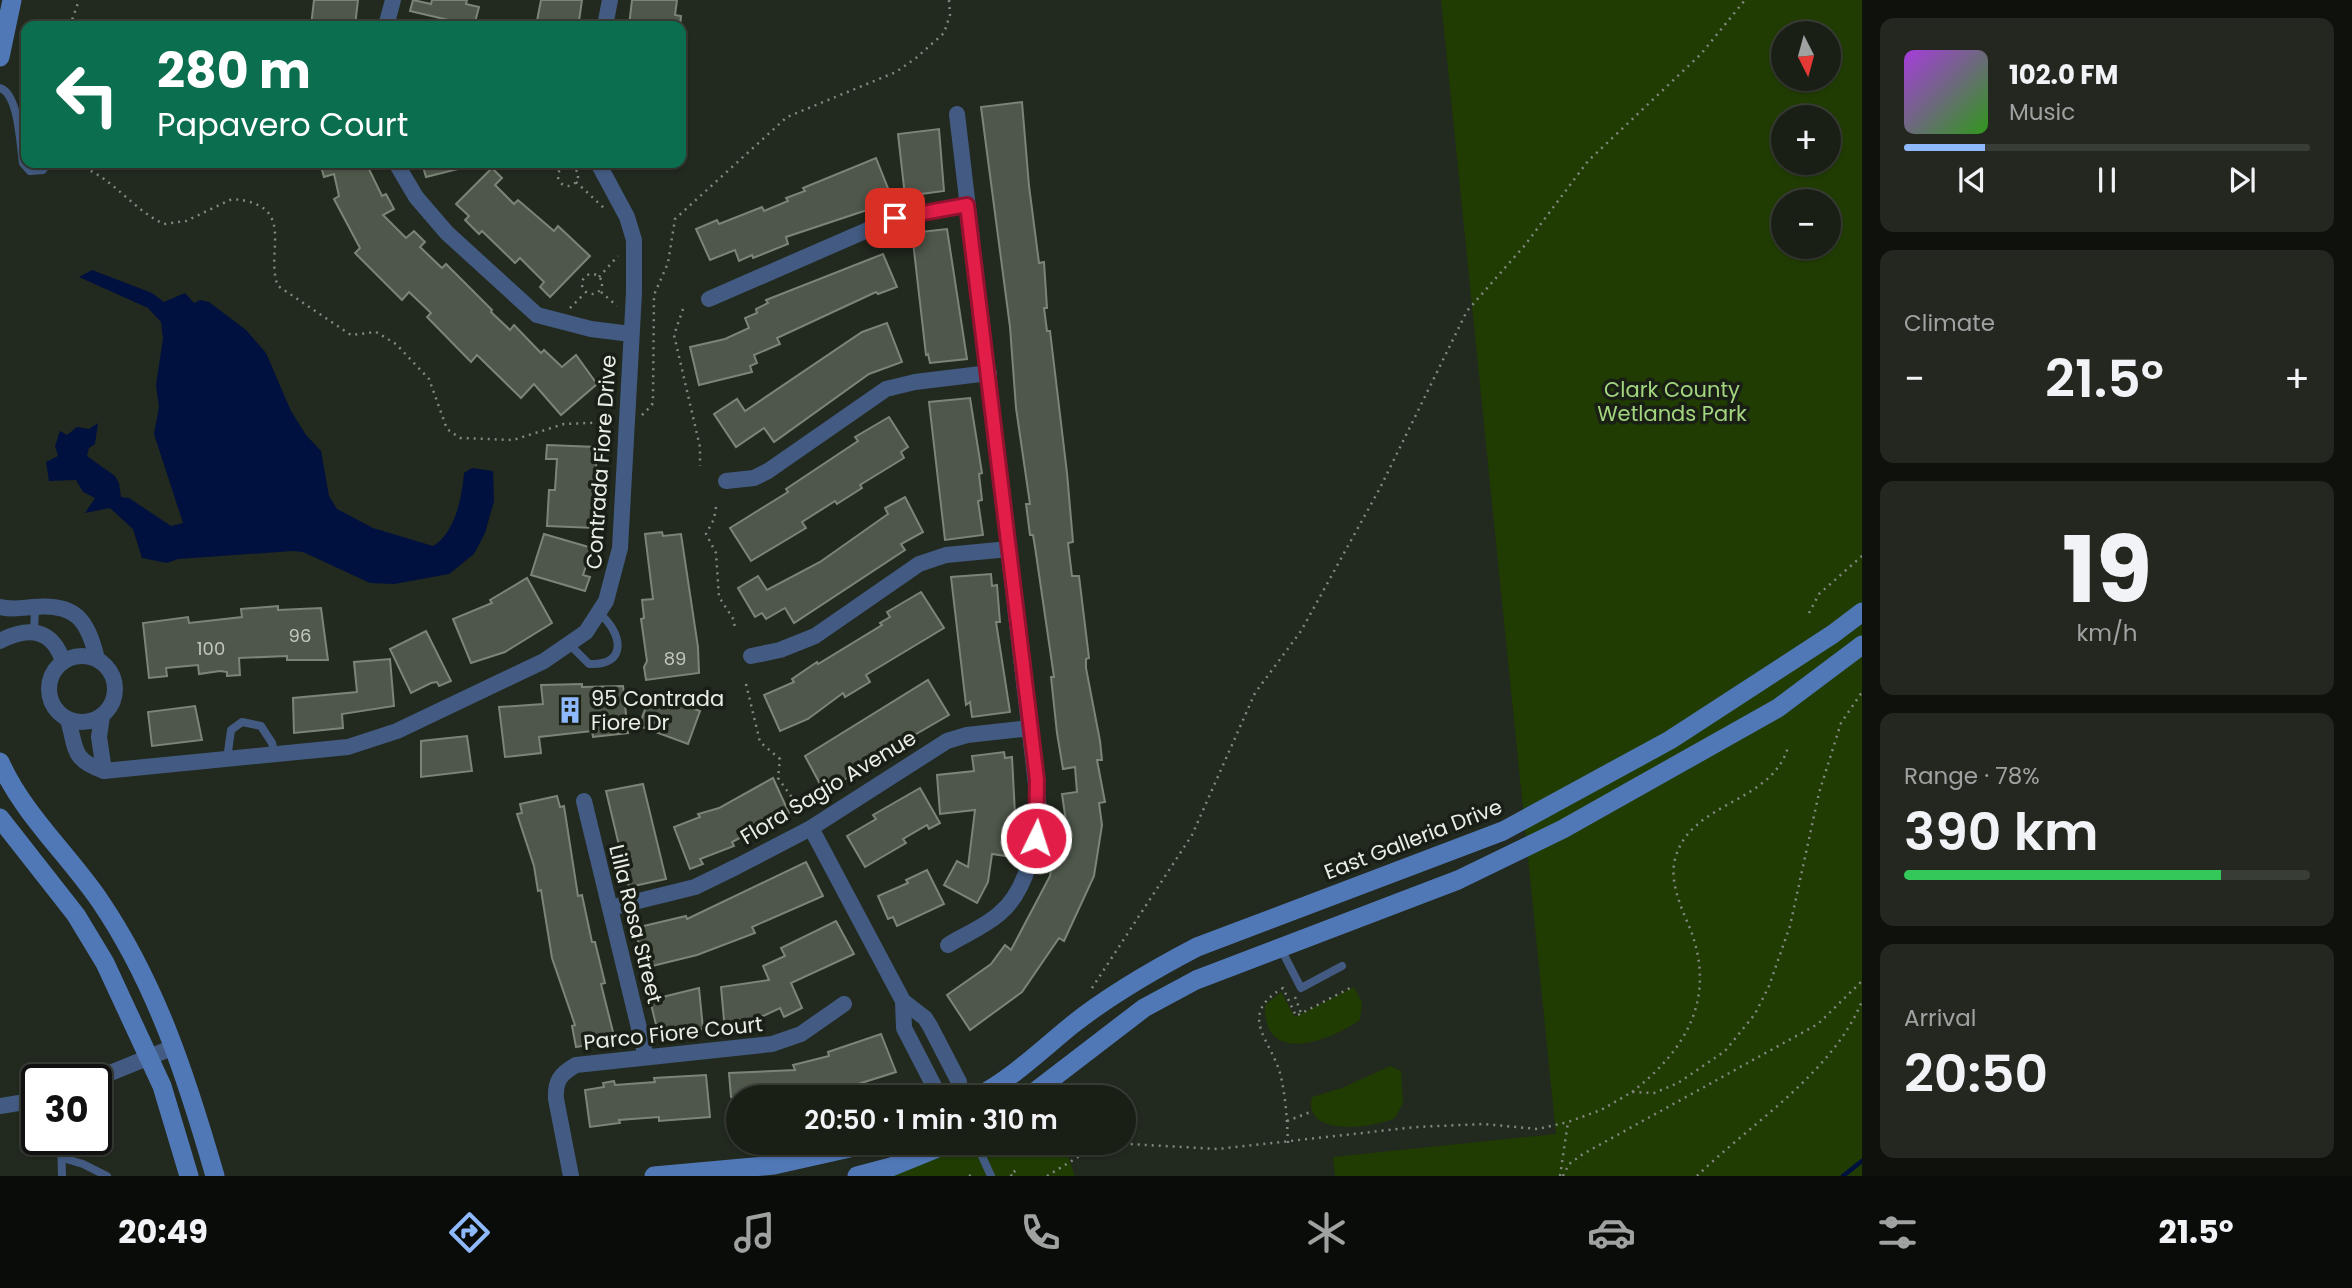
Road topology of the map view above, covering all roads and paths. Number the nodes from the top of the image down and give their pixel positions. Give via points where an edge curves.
1 (12, 0) edge
2 (79, 0) edge
3 (393, 0) edge
4 (610, 0) edge
5 (950, 0) edge
6 (1745, 0) edge
7 (72, 21) edge
8 (387, 21) edge
9 (607, 21) edge
10 (0, 57) edge
11 (0, 88) edge
12 (957, 114) dead end
13 (21, 150) edge
14 (28, 168) edge
15 (44, 168) edge
16 (86, 168) edge
17 (399, 168) edge
18 (562, 168) edge
19 (575, 168) edge
20 (601, 168) edge
21 (576, 182) junction
22 (967, 205) junction
23 (606, 210) dead end
24 (623, 251) dead end
25 (599, 277) junction
26 (600, 291) junction
27 (585, 292) junction
28 (709, 299) dead end
29 (617, 306) dead end
30 (570, 308) dead end
31 (683, 309) dead end
32 (631, 334) junction
33 (989, 373) junction
34 (627, 420) junction
35 (700, 466) dead end
36 (726, 481) dead end
37 (716, 507) dead end
38 (1010, 549) junction
39 (1862, 556) edge
40 (0, 607) edge
41 (35, 607) junction
42 (1862, 612) edge
43 (599, 613) junction
44 (1809, 613) dead end
45 (735, 630) dead end
46 (34, 632) junction
47 (0, 641) edge
48 (570, 645) junction
49 (1862, 645) edge
50 (751, 656) dead end
51 (97, 659) junction
52 (63, 662) junction
53 (746, 684) dead end
54 (1862, 692) edge
55 (102, 716) junction
56 (68, 720) junction
57 (1031, 728) junction
58 (1788, 747) dead end
59 (275, 755) junction
60 (227, 759) junction
61 (0, 762) edge
62 (104, 771) junction
63 (584, 801) dead end
64 (0, 818) edge
65 (805, 823) junction
66 (610, 908) junction
67 (1269, 920) junction
68 (948, 945) dead end
69 (1280, 947) junction
70 (1342, 966) dead end
71 (1862, 981) edge
72 (1354, 986) dead end
73 (1301, 988) junction
74 (1089, 994) dead end
75 (903, 1001) junction
76 (1862, 1001) edge
77 (844, 1004) dead end
78 (1301, 1013) junction
79 (174, 1047) junction
80 (149, 1057) junction
81 (646, 1057) junction
82 (112, 1072) edge
83 (933, 1085) edge
84 (959, 1085) edge
85 (999, 1085) edge
86 (1044, 1085) edge
87 (1632, 1091) junction
88 (21, 1103) edge
89 (0, 1106) edge
90 (1312, 1111) dead end
91 (1287, 1121) junction
92 (1568, 1122) junction
93 (1288, 1143) junction
94 (63, 1155) edge
95 (836, 1155) edge
96 (920, 1155) edge
97 (981, 1155) edge
98 (63, 1158) junction
99 (798, 1168) edge
100 (1017, 1170) dead end
101 (62, 1176) edge
102 (107, 1176) edge
103 (189, 1176) edge
104 (215, 1176) edge
105 (571, 1176) edge
106 (657, 1176) edge
107 (857, 1176) edge
108 (991, 1176) edge
109 (1012, 1176) edge
110 (1047, 1176) edge
111 (1561, 1176) edge
112 (1696, 1176) edge

1 - 10 main road
2 - 7 path
3 - 8 street
4 - 9 street
5 - 34 path via 944,33 916,58 896,72 787,117 675,219 668,263 654,295 652,405 643,415
6 - 74 path via 1701,54 1588,161 1525,245 1467,311 1380,488 1301,631 1255,693 1192,835
11 - 13 lane via 13,100
12 - 22 street
14 - 15 lane
16 - 34 path via 163,225 186,221 232,199 260,208 276,230 273,267 278,286 351,335 376,332 388,337 429,379 453,435 513,440 564,424
17 - 32 street via 416,197 447,233 537,315
18 - 21 path via 558,175 566,186
19 - 21 path
20 - 32 street, Contrada Fiore Drive via 634,240
21 - 23 path
22 - 28 street via 895,218
22 - 33 street
24 - 25 path
25 - 26 path via 603,282
25 - 27 path via 584,278
26 - 27 path via 594,295
26 - 29 path
27 - 30 path
31 - 35 path via 674,335 700,447
32 - 34 street, Contrada Fiore Drive
33 - 36 street via 886,389 768,471 754,478
33 - 38 street
34 - 43 street, Contrada Fiore Drive via 620,548 614,581
37 - 45 path via 706,534 716,552 719,597
38 - 50 street via 946,555 919,564 815,636
38 - 57 street
39 - 44 path via 1819,594
40 - 41 street
41 - 46 lane
41 - 51 street via 74,612 90,630
42 - 67 main road, East Galleria Drive via 1670,740 1503,831
43 - 48 street, Contrada Fiore Drive
43 - 48 lane via 618,636 612,659 589,664
46 - 47 street
46 - 52 street via 58,644
48 - 59 street, Contrada Fiore Drive via 544,662 397,731 348,747
49 - 69 main road via 1778,708 1563,829 1458,880
51 - 52 street via 79,656
51 - 55 street via 110,670 116,686 113,703
52 - 56 street via 52,675 49,692 55,709
53 - 65 path via 760,742 780,759 778,778
54 - 87 path via 1842,723 1819,793 1790,926 1755,1014 1725,1051 1702,1068 1654,1093
55 - 56 street via 86,722
55 - 62 street via 99,737
56 - 62 street via 76,755
57 - 65 street, Flora Sagio Avenue via 947,741
57 - 68 street via 1039,810 1028,866 1000,914
58 - 87 path via 1775,772 1702,820 1679,846 1674,878 1696,946 1699,986 1685,1036 1673,1056
59 - 60 street, Contrada Fiore Drive
59 - 60 lane via 261,726 242,722 231,730
60 - 62 street, Contrada Fiore Drive
61 - 79 main road via 28,810 64,851 132,952
63 - 66 street, Lilla Rosa Street
64 - 80 main road via 76,915 105,962
65 - 66 street, Flora Sagio Avenue via 695,887
65 - 75 street
66 - 81 street, Lilla Rosa Street
67 - 69 main road
67 - 85 main road, East Galleria Drive via 1197,947 1153,970 1070,1027
69 - 73 lane
69 - 86 main road via 1196,980 1144,1008
70 - 73 lane
71 - 111 path via 1818,1024 1583,1154
72 - 78 path
73 - 78 path via 1294,999
75 - 83 street via 904,1028
75 - 84 street via 925,1018
76 - 112 path via 1827,1054 1783,1102
77 - 81 street, Parco Fiore Court via 801,1034 772,1044
78 - 91 path via 1296,1016 1283,988 1263,1002 1258,1012 1280,1074
79 - 80 street
79 - 104 main road
80 - 82 street
80 - 103 main road
81 - 105 street, Parco Fiore Court via 576,1065 559,1078 556,1099
87 - 92 path via 1601,1110
88 - 89 street
90 - 91 path
91 - 93 path
92 - 93 path via 1538,1129 1483,1124 1416,1127
92 - 111 path
93 - 110 path via 1218,1149 1129,1144 1083,1154
94 - 98 lane
95 - 99 main road
96 - 107 main road
97 - 108 lane
98 - 101 lane
98 - 102 lane
99 - 106 main road
100 - 109 path

